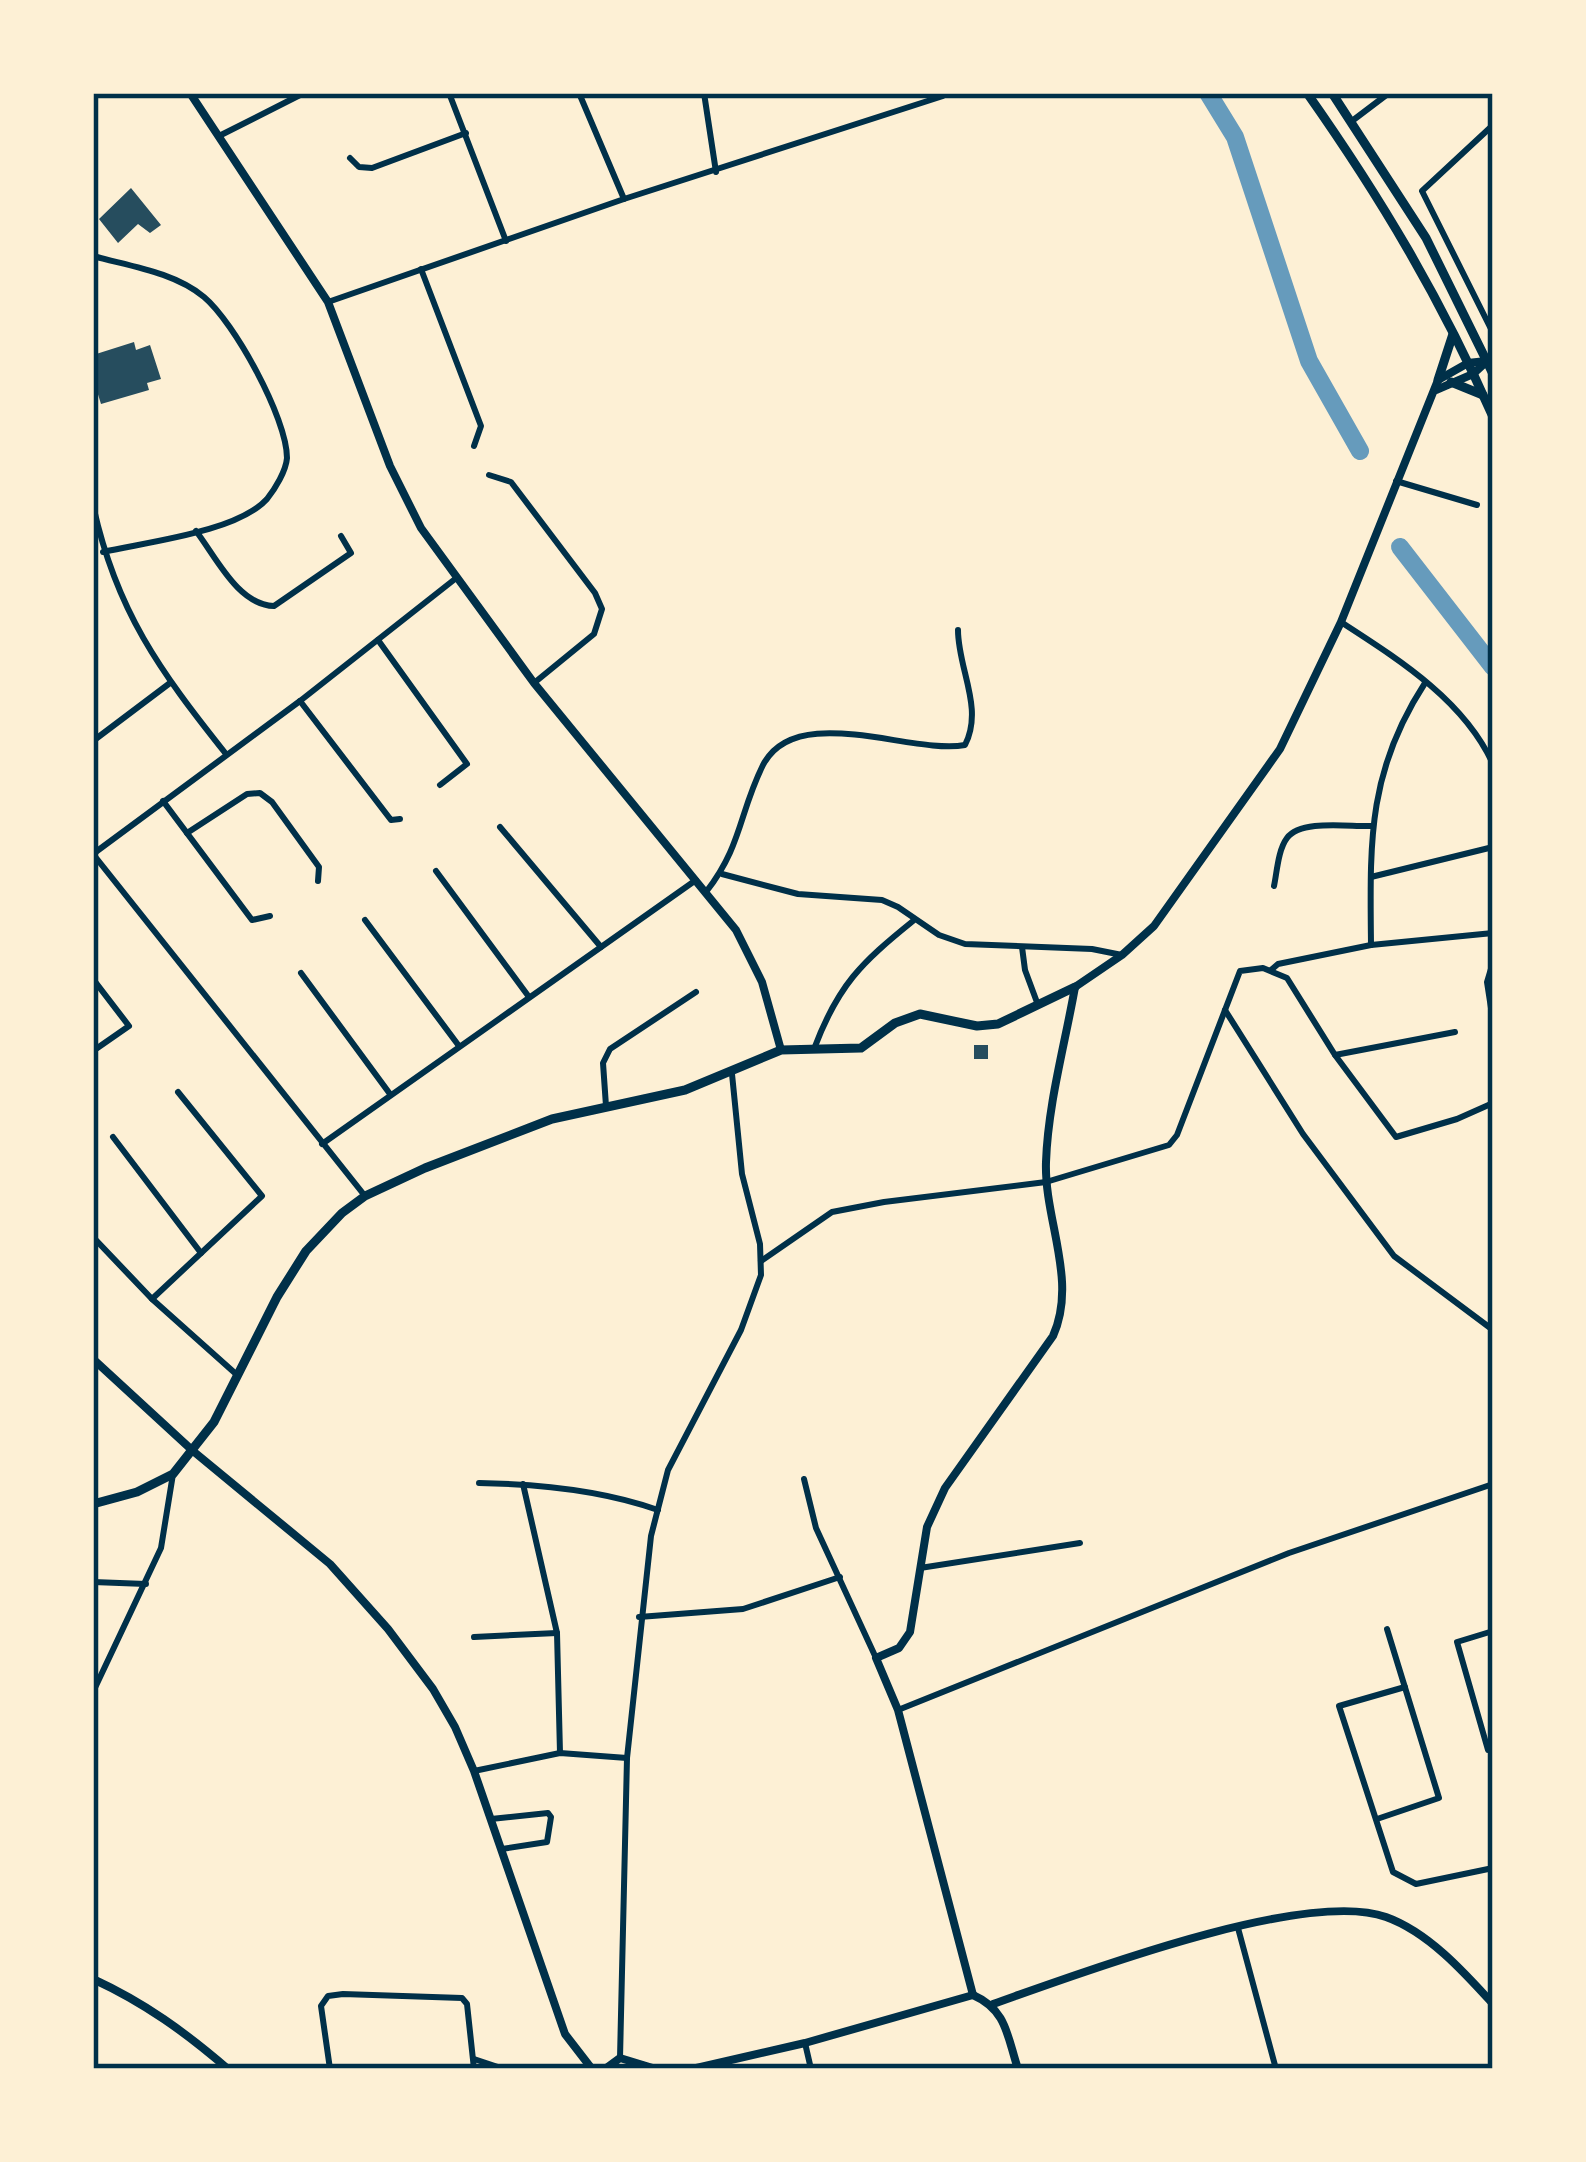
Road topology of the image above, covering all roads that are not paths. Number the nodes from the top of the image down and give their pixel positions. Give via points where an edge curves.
1 (190, 93) edge
2 (304, 93) edge
3 (449, 93) edge
4 (579, 93) edge
5 (704, 93) edge
6 (1307, 93) edge
7 (1332, 93) edge
8 (1389, 93) edge
9 (943, 96) dead end
10 (1352, 121) junction
11 (1493, 125) edge
12 (466, 134) junction
13 (219, 136) junction
14 (350, 158) dead end
15 (716, 172) junction
16 (624, 199) junction
17 (506, 241) junction
18 (93, 256) edge
19 (421, 269) junction
20 (328, 302) junction
21 (1454, 332) junction
22 (1493, 333) edge
23 (1486, 362) junction
24 (1471, 369) junction
25 (1493, 374) edge
26 (1451, 382) junction
27 (1436, 386) junction
28 (1484, 395) junction
29 (1493, 416) edge
30 (475, 446) dead end
31 (489, 475) dead end
32 (1396, 481) junction
33 (93, 505) edge
34 (1477, 505) dead end
35 (196, 530) junction
36 (340, 536) dead end
37 (103, 551) junction
38 (455, 579) junction
39 (1341, 622) junction
40 (958, 630) dead end
41 (378, 640) junction
42 (1425, 682) junction
43 (170, 683) junction
44 (534, 683) junction
45 (300, 701) junction
46 (93, 741) edge
47 (226, 754) junction
48 (1493, 764) edge
49 (440, 785) dead end
50 (163, 801) junction
51 (400, 819) dead end
52 (1372, 826) junction
53 (500, 827) dead end
54 (187, 833) junction
55 (1493, 847) edge
56 (93, 854) edge
57 (436, 872) dead end
58 (721, 873) junction
59 (1371, 877) junction
60 (696, 880) junction
61 (318, 881) dead end
62 (1274, 886) dead end
63 (706, 892) junction
64 (270, 916) dead end
65 (365, 920) dead end
66 (914, 920) junction
67 (1493, 933) edge
68 (1371, 945) junction
69 (601, 947) junction
70 (1022, 947) junction
71 (1122, 955) junction
72 (1493, 962) edge
73 (1271, 970) junction
74 (301, 973) dead end
75 (93, 979) edge
76 (1075, 987) junction
77 (696, 992) dead end
78 (529, 997) junction
79 (1038, 1005) junction
80 (1223, 1008) junction
81 (1493, 1022) edge
82 (1455, 1032) dead end
83 (459, 1046) junction
84 (814, 1048) junction
85 (93, 1051) edge
86 (782, 1051) junction
87 (1335, 1055) junction
88 (732, 1074) junction
89 (178, 1092) dead end
90 (390, 1094) junction
91 (1493, 1103) edge
92 (606, 1106) junction
93 (113, 1137) dead end
94 (322, 1144) junction
95 (1046, 1182) junction
96 (365, 1196) junction
97 (93, 1237) edge
98 (201, 1253) junction
99 (761, 1261) junction
100 (152, 1299) junction
101 (1493, 1330) edge
102 (93, 1358) edge
103 (239, 1376) junction
104 (193, 1451) junction
105 (173, 1474) junction
106 (804, 1479) dead end
107 (479, 1483) dead end
108 (524, 1484) junction
109 (1493, 1484) edge
110 (93, 1504) edge
111 (658, 1510) junction
112 (1080, 1544) dead end
113 (920, 1568) junction
114 (840, 1577) junction
115 (93, 1582) edge
116 (146, 1584) junction
117 (639, 1617) junction
118 (1387, 1629) dead end
119 (1493, 1630) edge
120 (557, 1633) junction
121 (474, 1637) dead end
122 (876, 1658) junction
123 (1405, 1687) junction
124 (93, 1692) edge
125 (898, 1710) junction
126 (1493, 1748) edge
127 (560, 1753) junction
128 (627, 1758) junction
129 (474, 1771) junction
130 (490, 1819) junction
131 (1377, 1819) junction
132 (501, 1849) junction
133 (1493, 1868) edge
134 (1238, 1928) junction
135 (93, 1979) edge
136 (973, 1995) junction
137 (993, 2004) junction
138 (1493, 2004) edge
139 (805, 2043) junction
140 (620, 2058) junction
141 (474, 2059) junction
142 (589, 2066) edge
143 (607, 2066) edge
144 (633, 2066) edge
145 (228, 2069) edge
146 (330, 2069) edge
147 (474, 2069) edge
148 (505, 2069) edge
149 (656, 2069) edge
150 (692, 2069) edge
151 (812, 2069) edge
152 (1018, 2069) edge
153 (1276, 2069) edge

1 - 13 street
2 - 13 street
3 - 12 street
4 - 16 street
5 - 15 street
6 - 21 main road via 1373,186
7 - 10 main road
8 - 10 street
9 - 15 street
10 - 23 main road via 1426,238
11 - 22 street via 1422,191
12 - 14 street via 372,168
12 - 17 street
13 - 20 street
15 - 16 street
16 - 17 street
17 - 19 street
18 - 35 street via 202,295 229,323 270,399 287,459 278,482 241,517
19 - 20 street
19 - 30 street via 481,426
20 - 38 street via 390,466
21 - 24 main road
21 - 27 main road
23 - 24 street
23 - 25 main road
24 - 26 street
24 - 27 street
24 - 28 main road
26 - 27 street
26 - 28 main road
27 - 32 street
28 - 29 main road
31 - 44 street via 511,482 602,609 594,634
32 - 34 street
32 - 39 street
33 - 37 street
35 - 36 street via 259,606 351,553
35 - 37 street
37 - 43 street via 127,612
38 - 41 street
38 - 44 street
39 - 42 street
39 - 71 street via 1280,749 1171,907
40 - 58 street via 973,713 965,745 857,735 786,741 766,758
41 - 45 street
41 - 49 street via 467,764
42 - 48 street via 1468,723
42 - 52 street via 1396,733
43 - 46 street
43 - 47 street
44 - 60 street
45 - 47 street
45 - 51 street via 391,820
47 - 50 street
50 - 54 street
50 - 56 street
52 - 59 street
52 - 62 street via 1293,833
53 - 69 street
54 - 61 street via 260,793 319,867
54 - 64 street via 252,920
55 - 59 street
56 - 94 street
57 - 78 street
58 - 63 street
58 - 66 street via 798,894 882,900
59 - 68 street
60 - 63 street
60 - 69 street
63 - 86 street via 751,956
65 - 83 street
66 - 70 street via 965,944
66 - 84 street via 852,973
67 - 68 street
68 - 73 street
69 - 78 street
70 - 71 street
70 - 79 street
71 - 76 street
72 - 81 street
73 - 80 street via 1240,971
73 - 87 street via 1286,978
74 - 90 street
75 - 85 street via 129,1026
76 - 79 main road
76 - 95 street
77 - 92 street via 610,1049 603,1063
78 - 83 street
79 - 84 main road via 988,1026 907,1017 861,1048
80 - 95 street via 1169,1145
80 - 101 street via 1394,1256
82 - 87 street
83 - 90 street
84 - 86 main road
86 - 88 main road
87 - 91 street via 1396,1137
88 - 92 main road
88 - 99 street
89 - 98 street via 262,1196
90 - 94 street
92 - 96 main road
93 - 98 street
94 - 96 street
95 - 99 street via 832,1212
95 - 113 street via 1061,1317 945,1488
96 - 103 main road via 306,1251
97 - 100 street
98 - 100 street
99 - 111 street via 757,1292 668,1471
100 - 103 street
102 - 104 street
103 - 104 main road
104 - 105 main road
104 - 129 street via 330,1564 388,1630 433,1689
105 - 110 main road
105 - 116 street
106 - 114 street
107 - 108 street
108 - 111 street
108 - 120 street
109 - 125 street via 1289,1553
111 - 117 street
112 - 113 street
113 - 122 street via 906,1641
114 - 117 street via 743,1609
114 - 122 street
115 - 116 street
116 - 124 street
117 - 128 street
118 - 123 street
119 - 126 street via 1457,1642
120 - 121 street
120 - 127 street
122 - 125 street
123 - 131 street via 1438,1798
123 - 131 street via 1340,1706
125 - 136 street
127 - 128 street
127 - 129 street
128 - 140 street
129 - 130 street
130 - 132 street
130 - 132 street via 551,1817 547,1842
131 - 133 street via 1393,1872 1416,1884
132 - 142 street via 565,2034
134 - 137 street
134 - 138 street via 1314,1912 1387,1917 1425,1939
134 - 153 street
135 - 145 street via 180,2027
136 - 137 street
136 - 139 street
137 - 152 street
139 - 150 street
139 - 151 street
140 - 143 street
140 - 144 street
141 - 146 street via 462,1998 343,1994 320,2006
141 - 147 street
141 - 148 street
142 - 143 street
144 - 149 street

